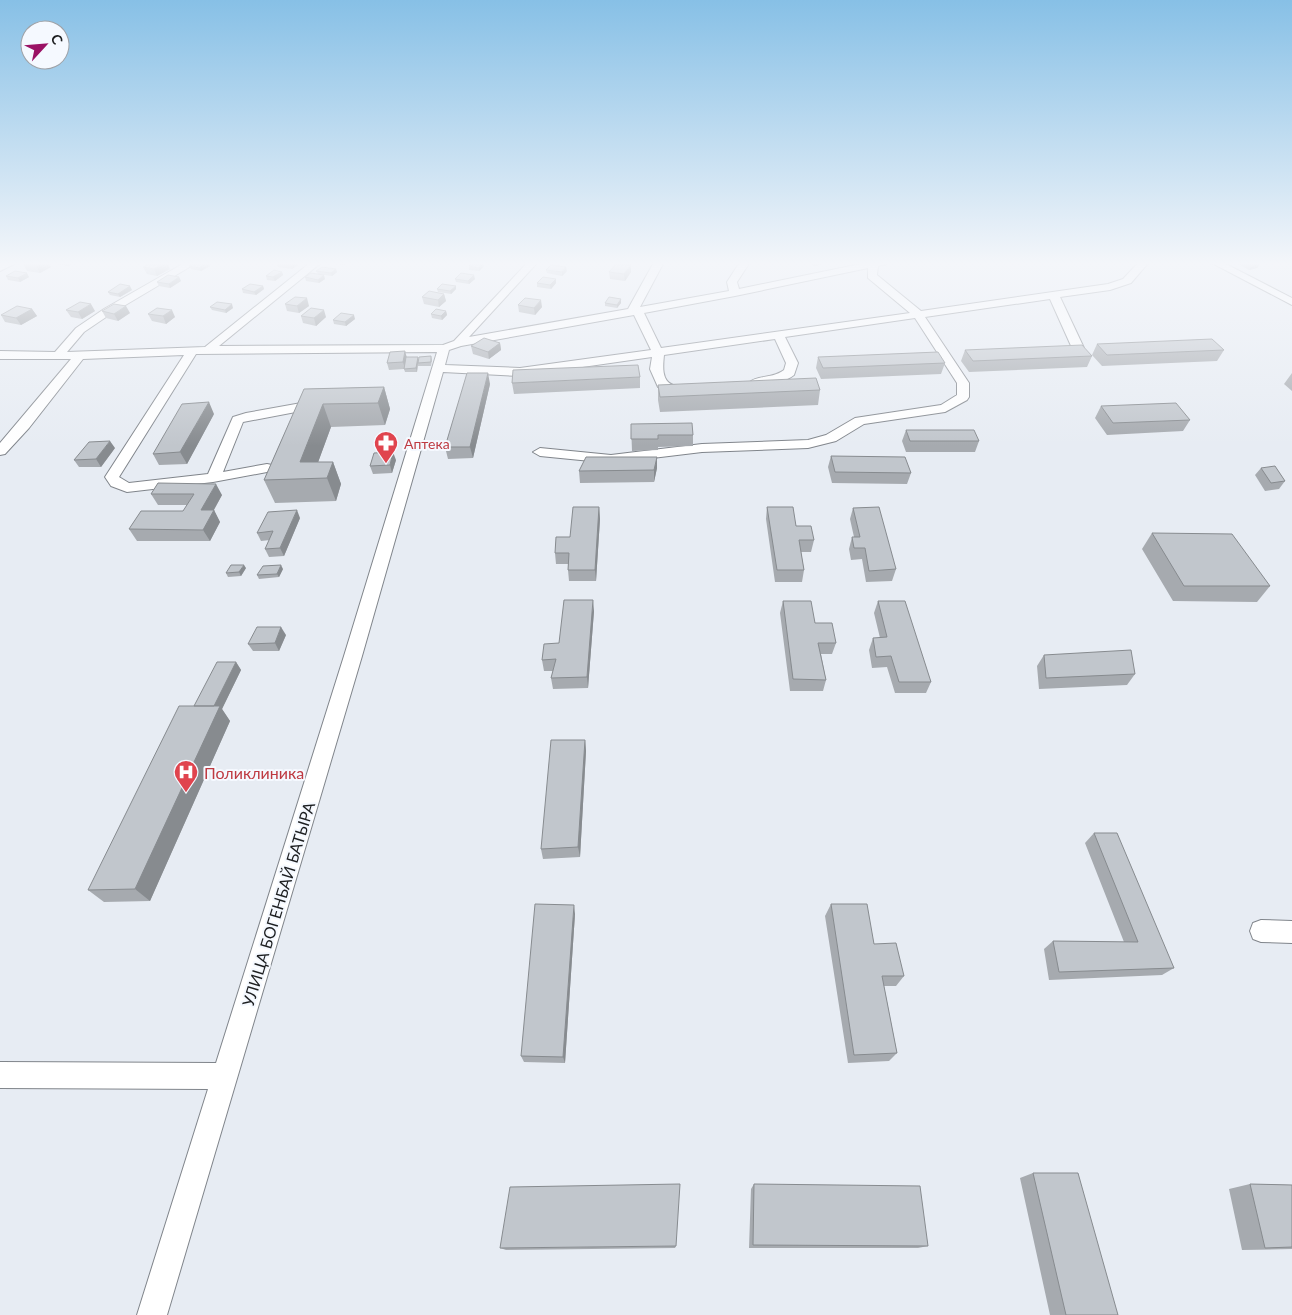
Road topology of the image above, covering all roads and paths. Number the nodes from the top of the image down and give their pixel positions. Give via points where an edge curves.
1 (90, 323) edge
2 (240, 323) edge
3 (475, 323) edge
4 (580, 323) edge
5 (642, 323) edge
6 (852, 323) edge
7 (923, 323) edge
8 (1067, 323) edge
9 (778, 334) junction
10 (1078, 348) edge
11 (208, 350) junction
12 (192, 351) junction
13 (447, 353) junction
14 (658, 353) junction
15 (0, 355) edge
16 (58, 356) junction
17 (80, 356) junction
18 (656, 369) junction
19 (640, 370) edge
20 (520, 372) junction
21 (594, 374) edge
22 (740, 384) edge
23 (701, 387) edge
24 (322, 404) edge
25 (0, 451) edge
26 (540, 452) dead end
27 (267, 468) edge
28 (213, 478) junction
29 (1261, 931) dead end
30 (1292, 932) edge
31 (0, 1075) edge
32 (226, 1076) junction
33 (152, 1315) edge

1 - 16 street
2 - 11 street
3 - 13 street, УЛИЦА БОГЕНБАЙ БАТЫРА
4 - 13 street
5 - 14 street
6 - 9 street
7 - 26 street via 963,383 963,397 945,408 860,421 831,438 808,444 702,448 611,460
8 - 10 street
9 - 14 street
9 - 22 street via 792,362 790,372 780,380
11 - 12 street
11 - 13 street
12 - 17 street
12 - 28 street via 112,478 116,484 127,488
13 - 20 street
13 - 32 street, УЛИЦА БОГЕНБАЙ БАТЫРА via 431,389
14 - 18 street
14 - 20 street
15 - 16 street
16 - 17 street
17 - 25 street
18 - 19 street
18 - 23 street via 662,384 672,390
20 - 21 street via 555,377
24 - 28 street via 238,420
27 - 28 street
29 - 30 street
31 - 32 street
32 - 33 street, УЛИЦА БОГЕНБАЙ БАТЫРА

